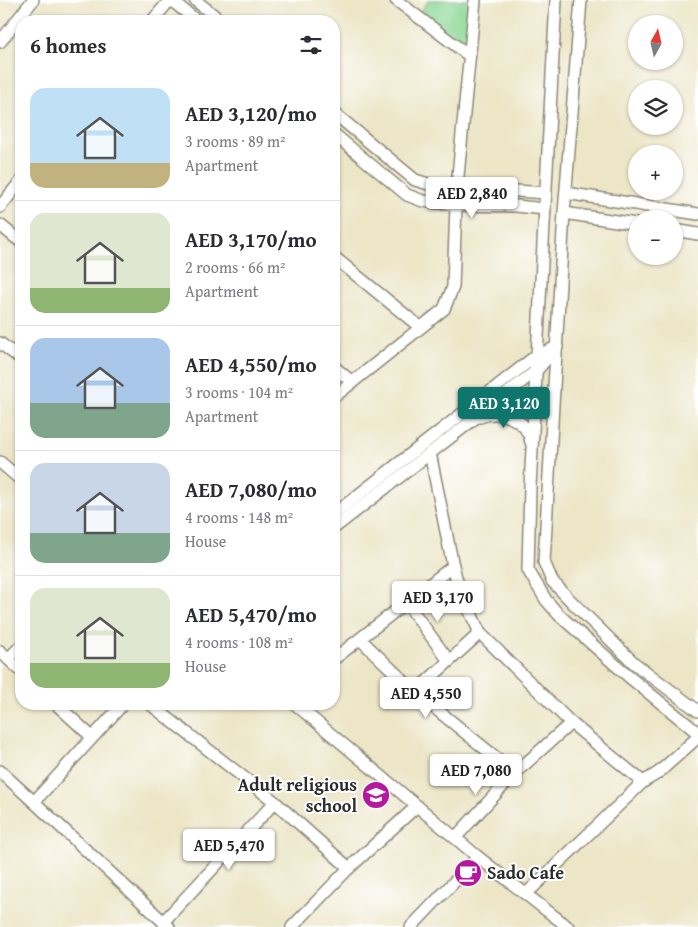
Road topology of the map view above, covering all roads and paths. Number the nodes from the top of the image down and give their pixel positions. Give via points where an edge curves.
1 (170, 0) edge
2 (195, 0) edge
3 (396, 0) edge
4 (475, 0) edge
5 (556, 0) edge
6 (581, 0) edge
7 (29, 2) edge
8 (20, 15) edge
9 (157, 15) edge
10 (189, 15) edge
11 (214, 15) edge
12 (15, 21) edge
13 (0, 42) edge
14 (468, 55) junction
15 (340, 119) edge
16 (340, 139) edge
17 (457, 186) junction
18 (15, 188) edge
19 (546, 193) junction
20 (566, 193) junction
21 (456, 205) junction
22 (0, 207) edge
23 (545, 209) junction
24 (564, 213) junction
25 (698, 214) edge
26 (628, 223) edge
27 (0, 225) edge
28 (683, 232) edge
29 (698, 234) edge
30 (15, 237) edge
31 (340, 262) edge
32 (420, 327) junction
33 (0, 343) edge
34 (557, 347) junction
35 (15, 354) edge
36 (537, 355) junction
37 (537, 370) junction
38 (340, 372) edge
39 (352, 382) junction
40 (340, 392) edge
41 (474, 419) junction
42 (532, 446) junction
43 (430, 453) junction
44 (0, 462) edge
45 (15, 475) edge
46 (340, 509) edge
47 (340, 523) edge
48 (452, 566) junction
49 (406, 602) junction
50 (480, 633) junction
51 (360, 639) junction
52 (340, 654) edge
53 (4, 655) edge
54 (450, 660) junction
55 (15, 665) edge
56 (415, 692) junction
57 (63, 710) edge
58 (117, 710) edge
59 (158, 710) edge
60 (302, 710) edge
61 (698, 711) edge
62 (571, 723) junction
63 (698, 735) edge
64 (92, 737) junction
65 (0, 771) edge
66 (515, 773) junction
67 (643, 782) junction
68 (34, 802) junction
69 (275, 802) junction
70 (417, 806) junction
71 (456, 837) junction
72 (478, 857) junction
73 (349, 868) junction
74 (526, 894) junction
75 (166, 924) edge
76 (416, 925) edge
77 (292, 927) edge
78 (568, 927) edge

1 - 9 street
1 - 10 street
2 - 11 street
3 - 14 street
4 - 14 street
5 - 19 street
6 - 20 street
7 - 8 street
12 - 13 street
14 - 17 street
15 - 17 street via 415,180 432,185
16 - 21 street via 407,195 423,201
17 - 19 street
18 - 22 street
19 - 23 street
20 - 24 street
20 - 25 street
21 - 23 street
21 - 32 street via 453,287 444,309
23 - 36 street
24 - 26 street
24 - 34 street
27 - 30 street
28 - 29 street
31 - 32 street
32 - 39 street
33 - 35 street
34 - 36 street
34 - 37 street
34 - 61 street via 544,562 552,580 634,663
36 - 37 street
36 - 46 street
37 - 41 street
37 - 42 street
38 - 39 street
39 - 40 street
41 - 42 street via 490,413 505,415 523,424
41 - 43 street
42 - 63 street via 528,570 536,586 559,615
43 - 47 street
43 - 48 street
44 - 45 street
48 - 49 street
48 - 50 street
49 - 51 street
49 - 54 street
50 - 54 street
50 - 62 street
51 - 52 street
51 - 56 street
53 - 55 street
54 - 56 street
56 - 66 street
57 - 64 street
58 - 64 street
59 - 69 street
60 - 70 street
62 - 66 street
62 - 67 street
63 - 67 street via 658,773
64 - 68 street
65 - 68 street
66 - 71 street
67 - 74 street
68 - 75 street
69 - 73 street
69 - 75 street
70 - 71 street
70 - 73 street
71 - 72 street
72 - 74 street
72 - 76 street
73 - 77 street
74 - 78 street

